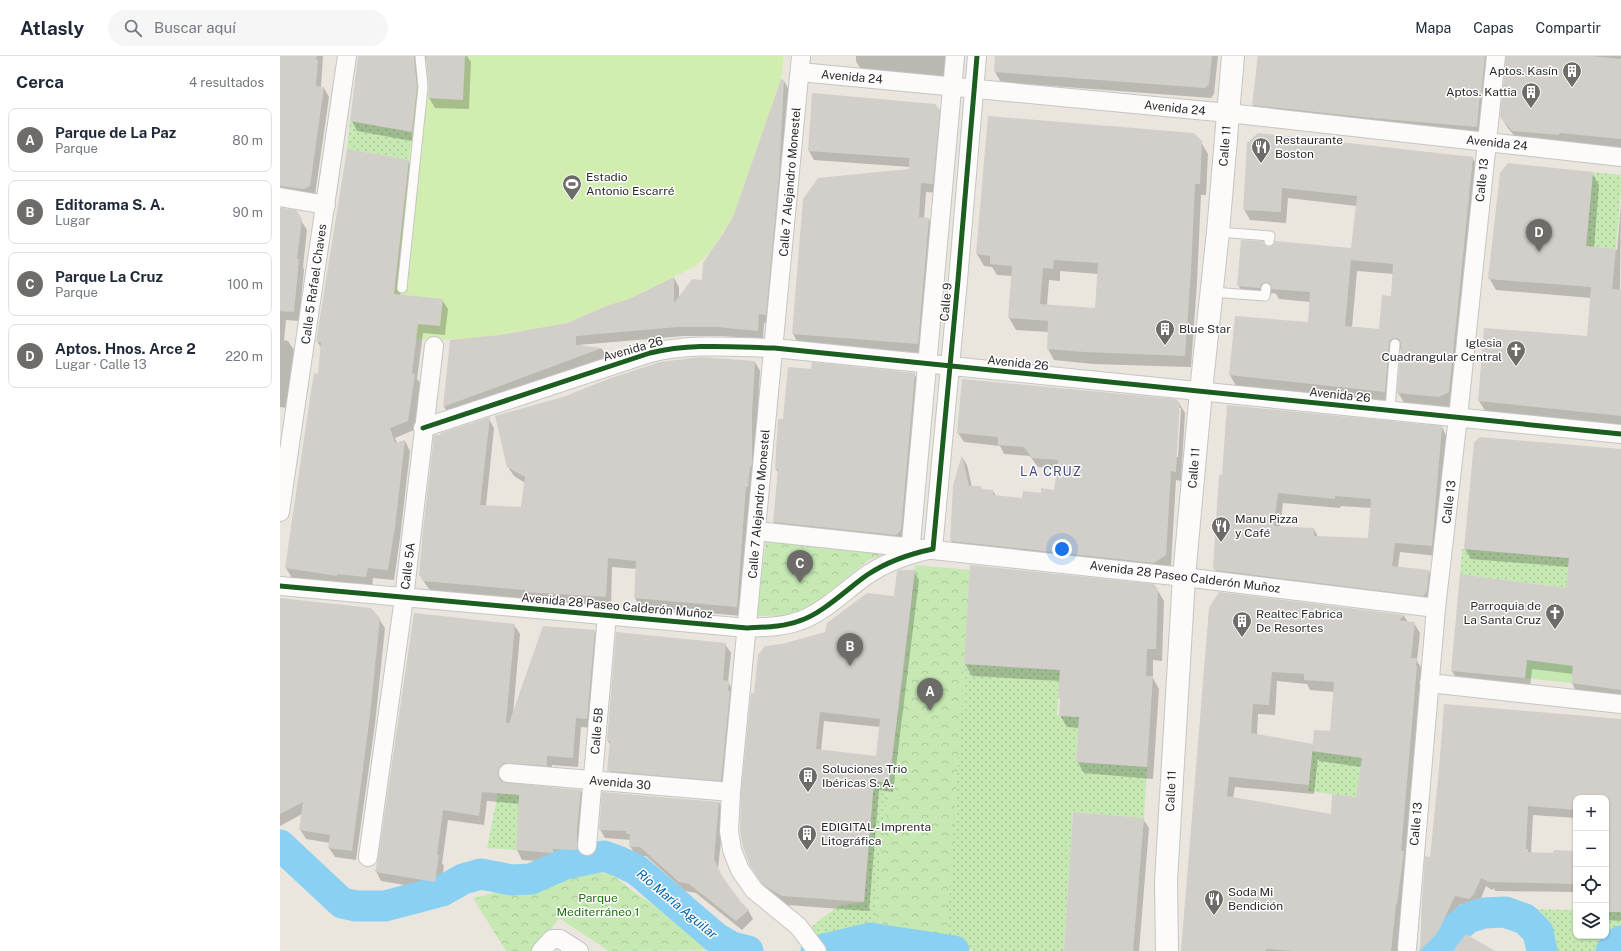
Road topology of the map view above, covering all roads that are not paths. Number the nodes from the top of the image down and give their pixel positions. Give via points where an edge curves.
1 (347, 56) edge
2 (420, 56) edge
3 (955, 56) edge
4 (977, 56) edge
5 (1233, 56) edge
6 (1496, 56) edge
7 (800, 64) edge
8 (952, 86) junction
9 (974, 88) junction
10 (1228, 113) junction
11 (1486, 142) junction
12 (1621, 157) edge
13 (280, 197) edge
14 (326, 205) junction
15 (1218, 232) junction
16 (1269, 241) dead end
17 (402, 288) dead end
18 (1266, 288) dead end
19 (1212, 292) junction
20 (1395, 344) dead end
21 (434, 346) dead end
22 (774, 348) junction
23 (927, 363) junction
24 (950, 366) junction
25 (1201, 391) junction
26 (1390, 410) junction
27 (1458, 417) junction
28 (424, 428) junction
29 (1621, 434) edge
30 (280, 512) edge
31 (756, 531) junction
32 (933, 549) junction
33 (910, 550) junction
34 (1184, 576) junction
35 (280, 586) edge
36 (404, 598) junction
37 (1436, 608) junction
38 (607, 615) junction
39 (747, 628) junction
40 (1429, 683) junction
41 (1621, 704) edge
42 (508, 773) dead end
43 (593, 780) junction
44 (731, 792) junction
45 (588, 846) dead end
46 (368, 857) dead end
47 (1166, 881) junction
48 (546, 945) edge
49 (1407, 948) dead end
50 (580, 951) edge
51 (817, 951) edge
52 (1152, 951) edge
53 (1167, 951) edge

1 - 14 street, Calle 5 Rafael Chaves
2 - 17 lane via 423,87
3 - 8 street, Calle 9
4 - 9 street, Calle 9
5 - 10 main road, Calle 11
6 - 11 street, Calle 13
7 - 8 street, Avenida 24
7 - 22 street, Calle 7 Alejandro Monestel
8 - 9 street, Avenida 24
8 - 23 street, Calle 9
9 - 10 street, Avenida 24
9 - 24 street, Calle 9
10 - 11 street, Avenida 24
10 - 15 main road, Calle 11
11 - 12 street, Avenida 24
11 - 27 street, Calle 13
13 - 14 street
14 - 30 street, Calle 5 Rafael Chaves
15 - 16 lane via 1270,236
15 - 19 main road, Calle 11
18 - 19 lane via 1266,296
19 - 25 main road, Calle 11
20 - 26 lane
21 - 28 street, Calle 5A
22 - 23 street, Avenida 26
22 - 28 street, Avenida 26 via 671,348
22 - 31 street, Calle 7 Alejandro Monestel
23 - 24 street, Avenida 26
23 - 33 street, Calle 9
24 - 25 street, Avenida 26
24 - 32 street, Calle 9
25 - 26 street, Avenida 26
25 - 34 main road, Calle 11
26 - 27 street, Avenida 26
27 - 29 street, Avenida 26
27 - 37 street, Calle 13
28 - 36 street, Calle 5A
31 - 33 street, Avenida 28 Paseo Calderón Muñoz
31 - 39 street, Calle 7 Alejandro Monestel
32 - 33 street, Avenida 28 Paseo Calderón Muñoz
32 - 34 street, Avenida 28 Paseo Calderón Muñoz
33 - 39 street, Avenida 28 Paseo Calderón Muñoz via 868,574 800,621 783,626
34 - 37 street, Avenida 28 Paseo Calderón Muñoz
34 - 47 main road, Calle 11
35 - 36 street, Avenida 28 Paseo Calderón Muñoz
36 - 38 street, Avenida 28 Paseo Calderón Muñoz
36 - 46 street, Calle 5A
37 - 40 street, Calle 13
38 - 39 street, Avenida 28 Paseo Calderón Muñoz
38 - 43 street, Calle 5B
39 - 44 street, Calle 7 Alejandro Monestel
40 - 41 street
40 - 49 street, Calle 13
42 - 43 street, Avenida 30
43 - 44 street, Avenida 30
43 - 45 street, Calle 5B
44 - 51 street, Calle 7 Alejandro Monestel via 729,831 732,850 740,870 754,890 798,926
47 - 52 main road, Calle 11
47 - 53 main road, Calle 11
48 - 50 street via 560,939

